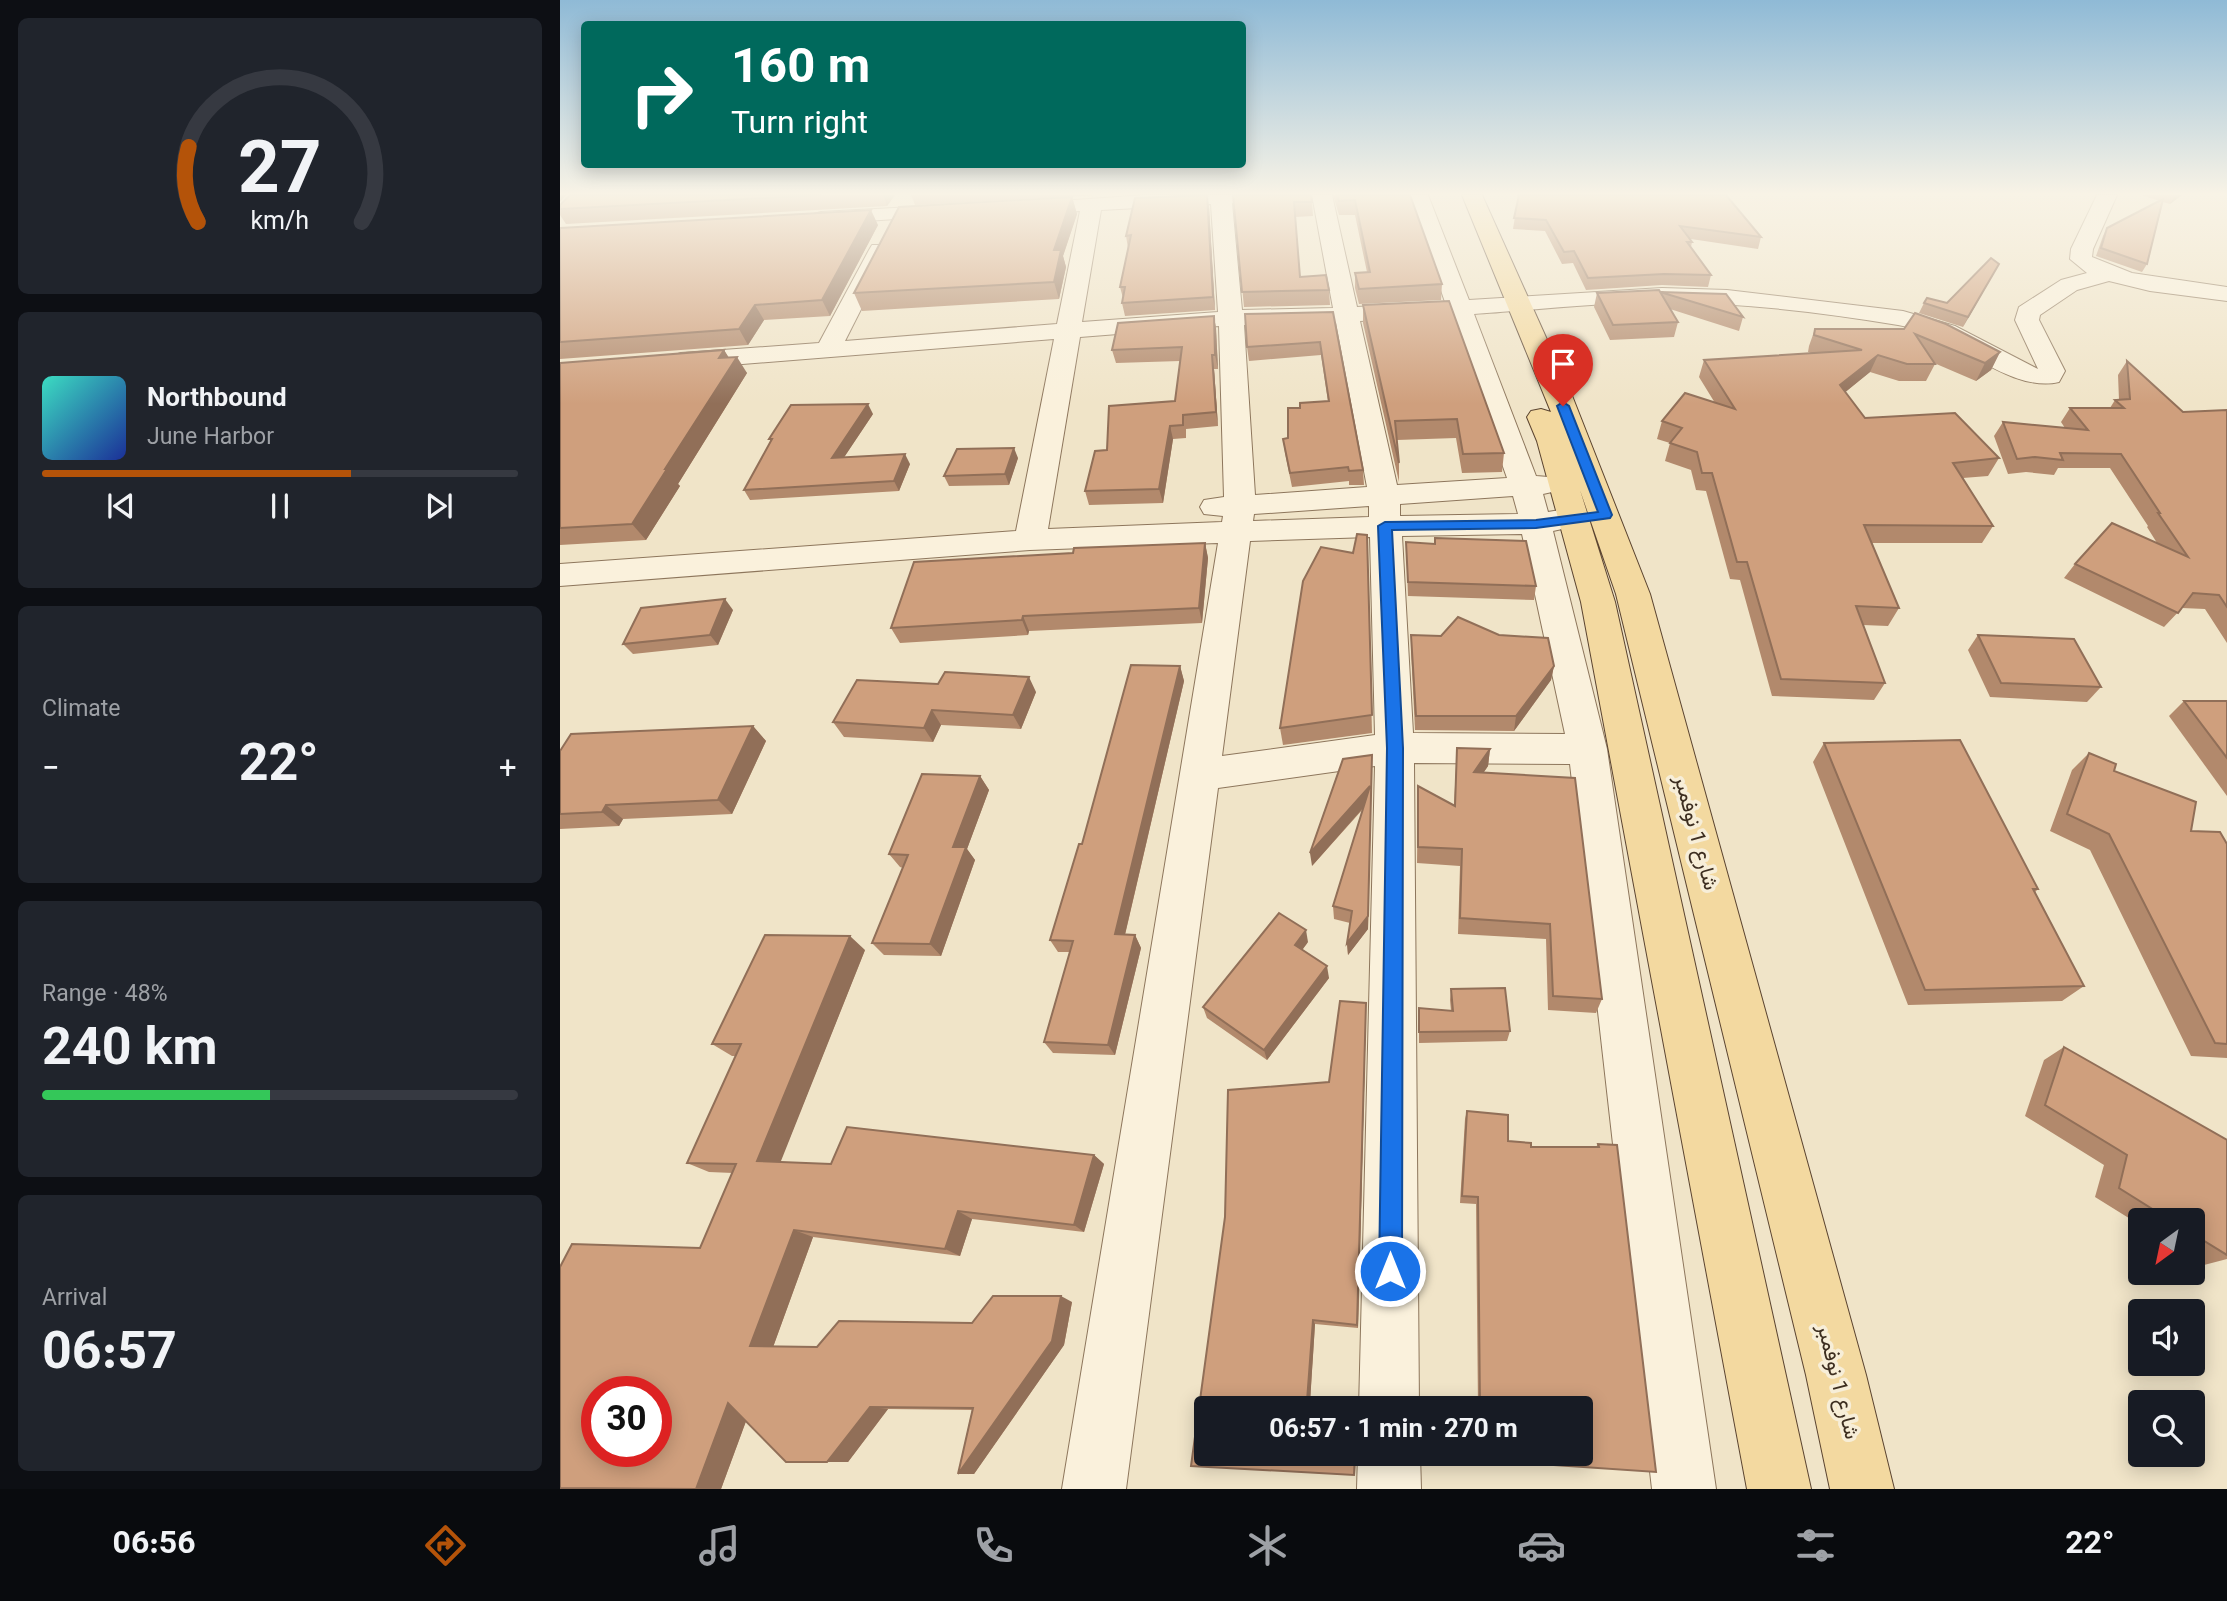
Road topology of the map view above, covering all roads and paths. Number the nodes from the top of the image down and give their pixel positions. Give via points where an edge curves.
1 (872, 264) edge
2 (1081, 264) edge
3 (1232, 264) edge
4 (1336, 264) edge
5 (1464, 264) edge
6 (1476, 264) edge
7 (1485, 264) edge
8 (2086, 264) edge
9 (2108, 274) junction
10 (2227, 295) edge
11 (1492, 306) junction
12 (1347, 316) junction
13 (1231, 318) junction
14 (1070, 331) junction
15 (827, 351) junction
16 (653, 362) edge
17 (1566, 501) junction
18 (1385, 510) junction
19 (1237, 519) junction
20 (1032, 530) junction
21 (560, 559) edge
22 (560, 575) edge
23 (1395, 748) junction
24 (1588, 749) junction
25 (1199, 775) junction
26 (1389, 1396) edge
27 (1389, 1466) edge
28 (1094, 1489) edge
29 (1389, 1489) edge
30 (1684, 1489) edge
31 (1779, 1489) edge
32 (1862, 1489) edge

1 - 15 street
2 - 14 street
3 - 13 street
4 - 12 street
5 - 11 street
6 - 11 main road, شارع 1 نوفمبر
7 - 11 main road, شارع 1 نوفمبر
8 - 9 street
9 - 10 street
9 - 11 street via 2069,285 2028,312 2027,320 2052,372 2038,377 1946,331 1903,318 1831,307 1662,295
11 - 12 street
11 - 17 main road, شارع 1 نوفمبر via 1551,440
12 - 13 street
12 - 18 street
13 - 14 street
13 - 19 street
14 - 15 street
14 - 20 street
15 - 16 street
17 - 18 street
17 - 24 street
17 - 31 main road, شارع 1 نوفمبر via 1598,602
17 - 32 main road, شارع 1 نوفمبر via 1633,594
18 - 19 street
18 - 23 street
19 - 20 street
19 - 25 street
20 - 21 street
20 - 22 street
23 - 24 street
23 - 25 street
23 - 26 street
24 - 30 street
25 - 28 street
27 - 29 street

